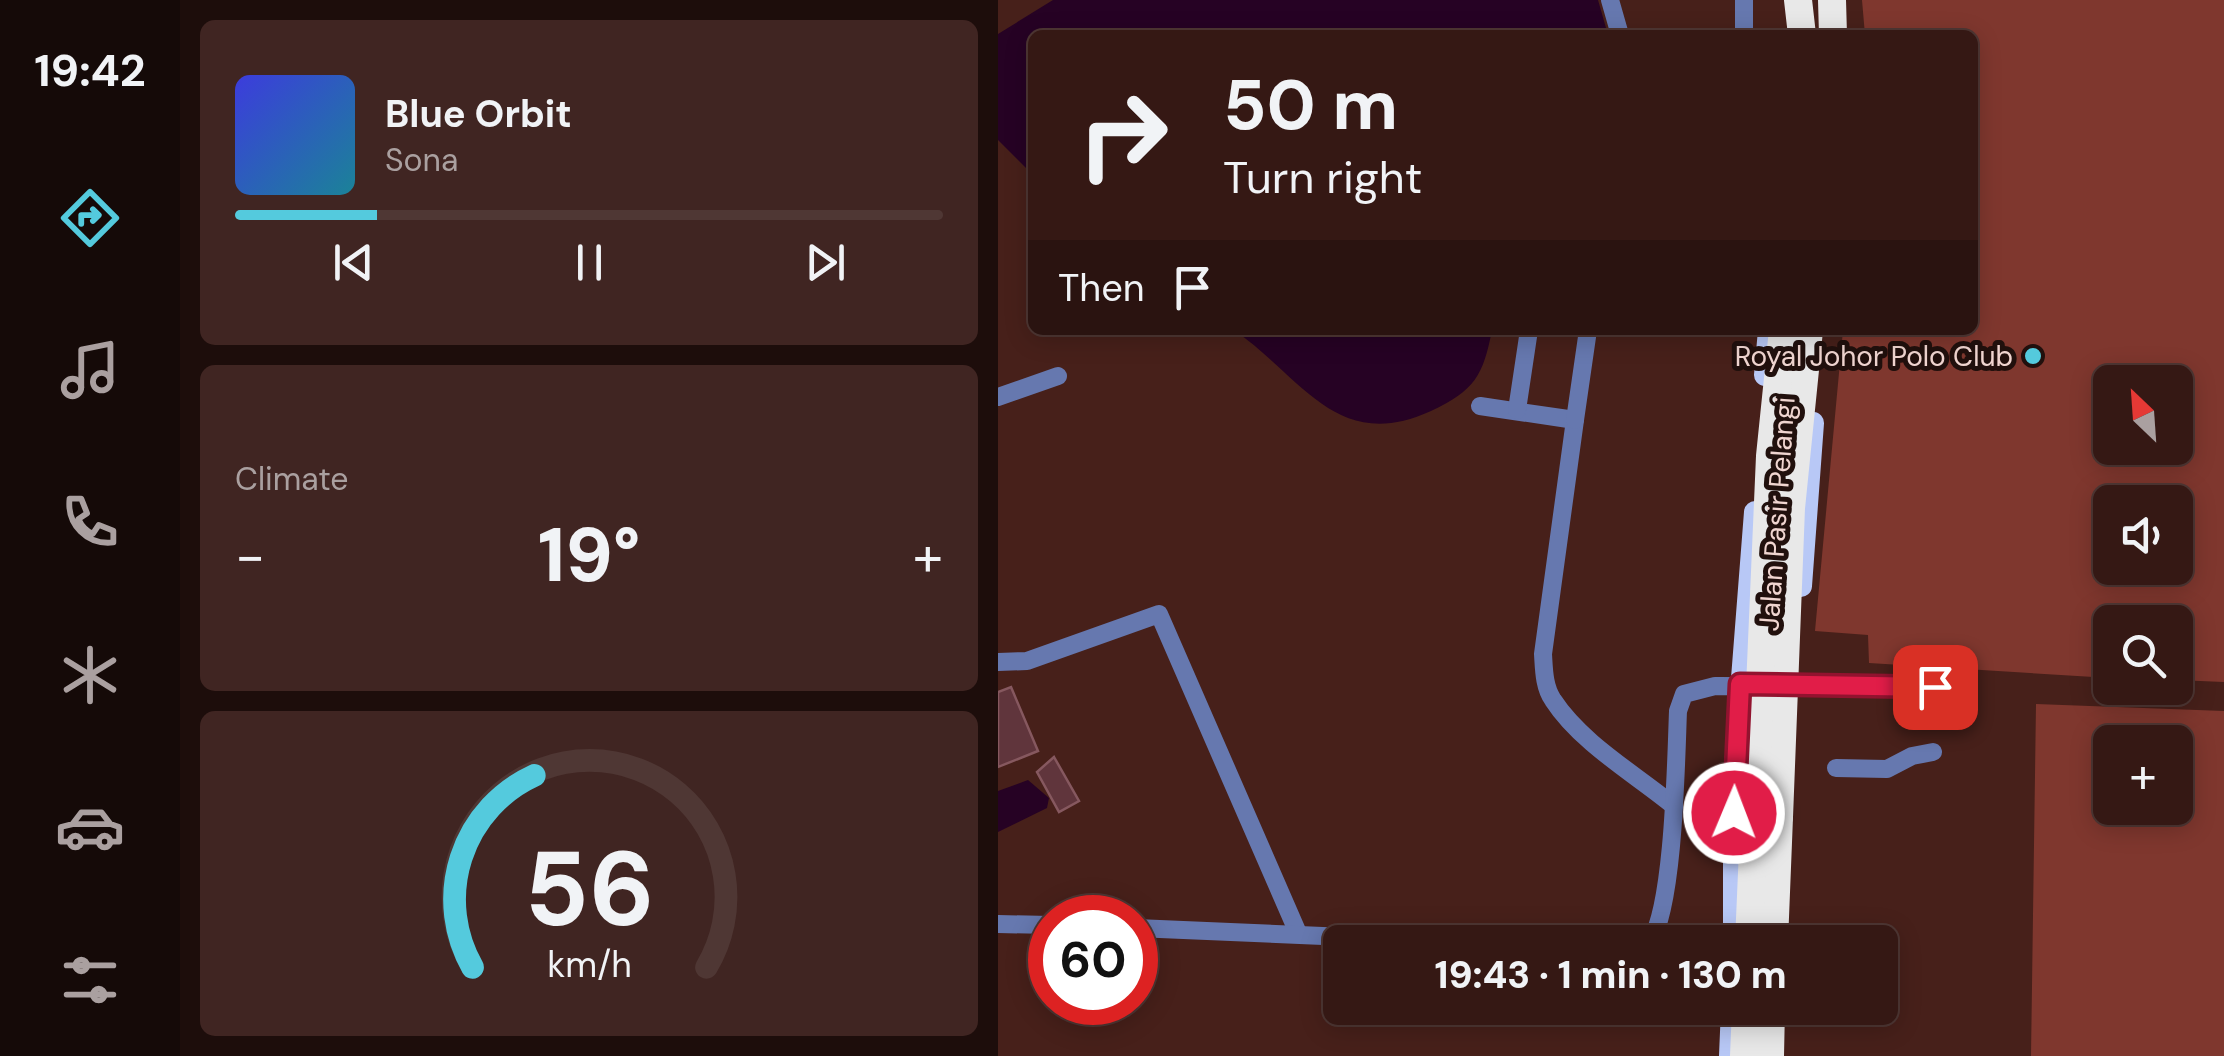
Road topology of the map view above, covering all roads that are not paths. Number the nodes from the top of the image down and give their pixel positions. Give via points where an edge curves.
1 (1610, 0) edge
2 (1744, 0) edge
3 (1788, 0) edge
4 (1798, 0) edge
5 (1832, 0) edge
6 (1844, 0) edge
7 (1619, 30) edge
8 (1744, 30) edge
9 (1790, 30) edge
10 (1801, 30) edge
11 (1833, 30) edge
12 (1846, 30) edge
13 (1527, 335) edge
14 (1587, 335) edge
15 (1769, 335) edge
16 (1782, 335) edge
17 (1808, 335) edge
18 (1822, 335) edge
19 (1058, 376) dead end
20 (998, 397) edge
21 (1480, 406) dead end
22 (1517, 410) junction
23 (1575, 420) junction
24 (998, 662) edge
25 (1740, 684) junction
26 (1794, 687) junction
27 (1935, 687) dead end
28 (1933, 752) dead end
29 (1836, 768) dead end
30 (1674, 806) junction
31 (998, 924) edge
32 (1028, 925) edge
33 (1659, 925) edge
34 (1734, 925) edge
35 (1749, 925) edge
36 (1775, 925) edge
37 (1785, 925) edge
38 (1158, 929) edge
39 (1298, 933) junction
40 (1323, 934) edge
41 (1731, 1025) edge
42 (1745, 1025) edge
43 (1771, 1025) edge
44 (1780, 1025) edge
45 (1730, 1056) edge
46 (1744, 1056) edge
47 (1770, 1056) edge
48 (1779, 1056) edge

1 - 7 lane
2 - 8 lane
3 - 9 main road
4 - 10 highway
5 - 11 highway
6 - 12 main road
13 - 22 lane
14 - 23 lane
15 - 25 main road, Jalan Pasir Pelangi
16 - 35 highway, bridge via 1770,456
17 - 36 highway, bridge via 1791,508
18 - 26 main road, Jalan Pasir Pelangi
19 - 20 lane
21 - 22 lane
22 - 23 lane
23 - 30 lane via 1544,676 1550,698 1572,723
24 - 39 lane via 1027,661 1159,614
25 - 26 lane
25 - 30 lane via 1684,694
25 - 34 main road, Jalan Pasir Pelangi
26 - 27 lane
26 - 37 main road, Jalan Pasir Pelangi
28 - 29 lane via 1887,769
30 - 33 lane
31 - 32 lane
38 - 39 lane
39 - 40 lane
41 - 45 main road
42 - 46 highway
43 - 47 highway
44 - 48 main road

